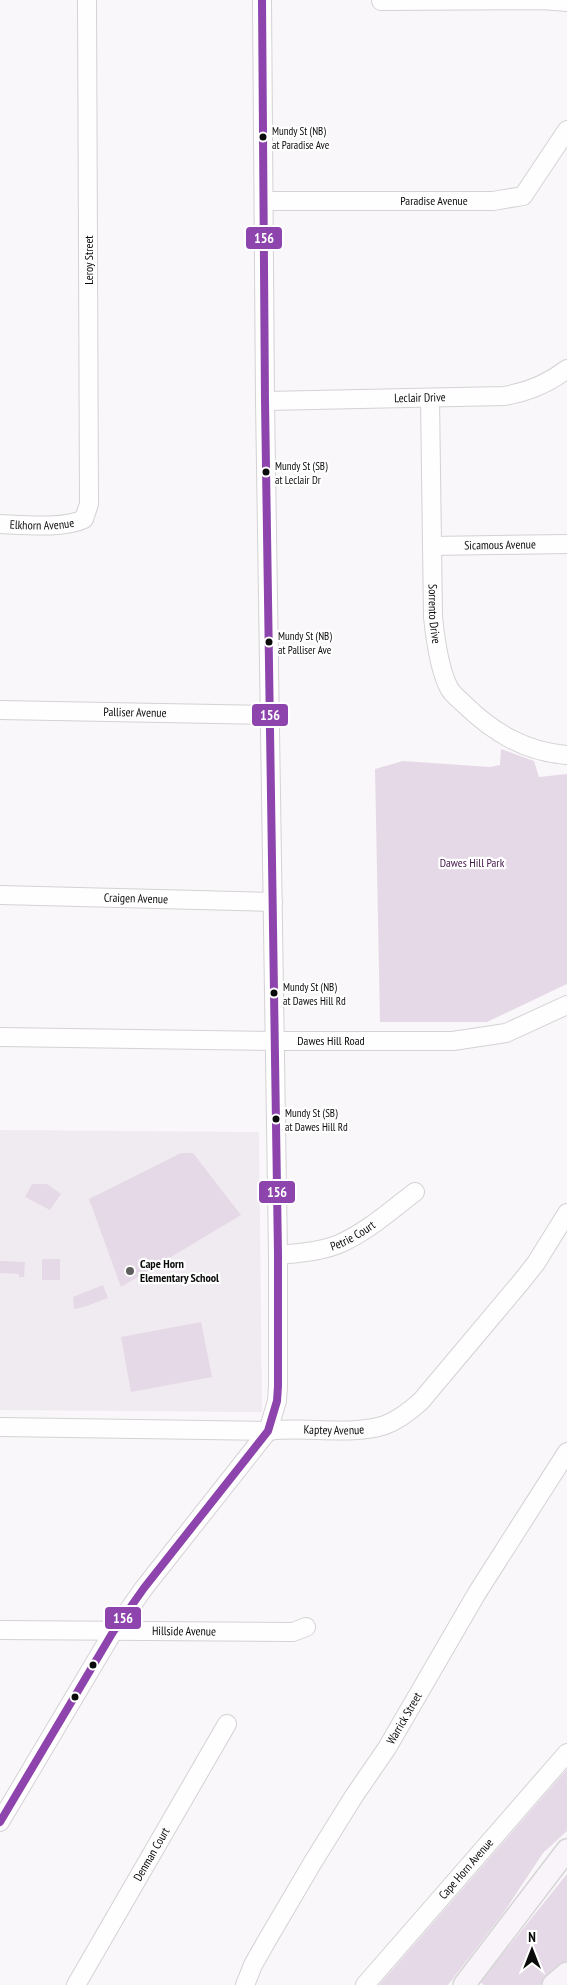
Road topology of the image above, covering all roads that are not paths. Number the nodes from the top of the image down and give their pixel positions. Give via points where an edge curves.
1 (87, 0) edge
2 (262, 0) edge
3 (458, 0) edge
4 (381, 1) edge
5 (567, 2) edge
6 (567, 130) edge
7 (264, 201) junction
8 (567, 369) edge
9 (430, 398) junction
10 (265, 401) junction
11 (84, 519) joint
12 (0, 524) edge
13 (567, 544) edge
14 (432, 546) junction
15 (0, 710) edge
16 (271, 714) junction
17 (567, 755) edge
18 (0, 895) edge
19 (273, 902) junction
20 (567, 1006) edge
21 (0, 1038) edge
22 (275, 1041) junction
23 (415, 1192) dead end
24 (567, 1213) edge
25 (278, 1255) junction
26 (0, 1428) edge
27 (268, 1431) junction
28 (567, 1452) edge
29 (306, 1627) dead end
30 (0, 1630) edge
31 (113, 1632) junction
32 (227, 1724) dead end
33 (567, 1754) edge
34 (0, 1822) edge
35 (567, 1850) edge
36 (567, 1973) edge
37 (567, 1981) edge
38 (76, 1985) edge
39 (245, 1985) edge
40 (365, 1985) edge
41 (464, 1985) edge
42 (554, 1985) edge
43 (562, 1985) edge

1 - 11 street, Leroy Street via 90,498
2 - 7 street
3 - 4 street
3 - 5 street
6 - 7 street, Paradise Avenue via 522,196 493,201
7 - 10 street
8 - 9 street, Leclair Drive via 548,382 518,394
9 - 10 street, Leclair Drive
9 - 14 street, Sorrento Drive
10 - 16 street
11 - 12 street, Elkhorn Avenue via 62,524
13 - 14 street, Sicamous Avenue
14 - 17 street, Sorrento Drive via 434,633 449,689 478,718 516,743
15 - 16 street, Palliser Avenue
16 - 19 street
18 - 19 street, Craigen Avenue
19 - 22 street
20 - 22 street, Dawes Hill Road via 506,1033 453,1041
21 - 22 street, Dawes Hill Road
22 - 25 street
23 - 25 street, Petrie Court via 370,1226 338,1244
24 - 27 street, Kaptey Avenue via 522,1282 421,1401 407,1412 392,1422 368,1428
25 - 27 street via 278,1386
26 - 27 street, Kaptey Avenue
27 - 31 street
28 - 39 street, Warrick Street via 477,1593 387,1748 313,1862 253,1965
29 - 31 street, Hillside Avenue via 293,1632
30 - 31 street, Hillside Avenue
31 - 34 street
32 - 38 street, Denman Court
33 - 40 street, Cape Horn Avenue
35 - 41 main road
36 - 42 main road
37 - 43 main road

